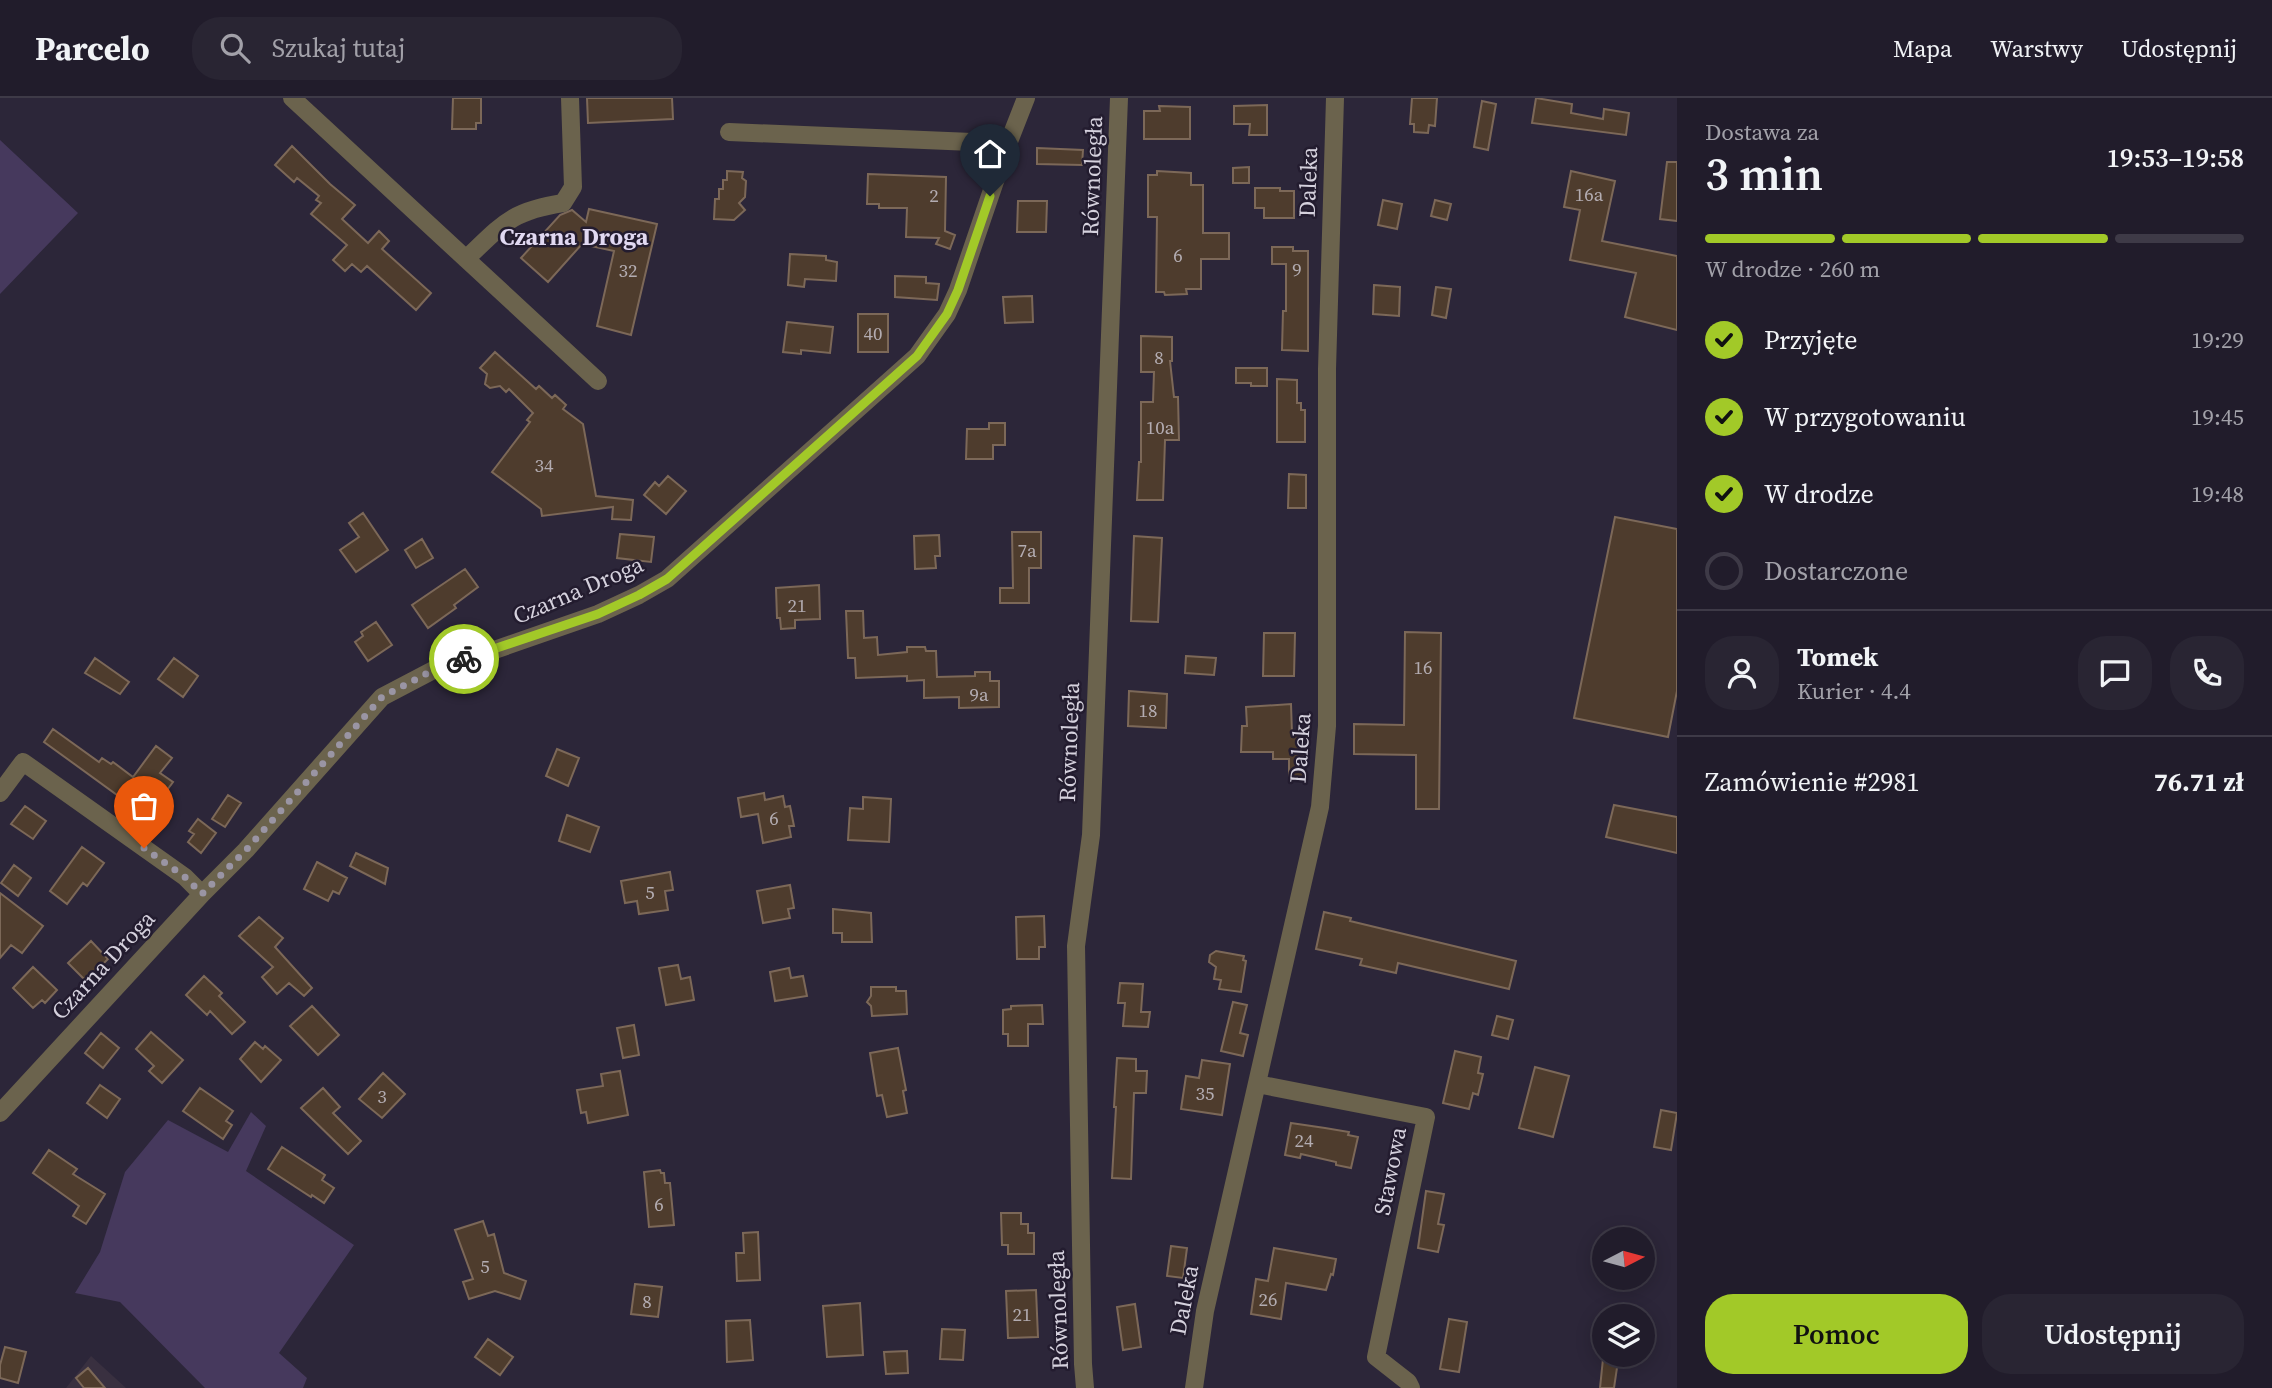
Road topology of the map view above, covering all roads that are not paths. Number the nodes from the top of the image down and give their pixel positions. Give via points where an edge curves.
1 (292, 98) edge
2 (570, 98) edge
3 (1026, 98) edge
4 (1119, 98) edge
5 (1335, 98) edge
6 (729, 132) dead end
7 (1006, 149) junction
8 (466, 259) junction
9 (598, 381) dead end
10 (0, 793) edge
11 (202, 894) junction
12 (1257, 1084) junction
13 (0, 1113) edge
14 (1085, 1388) edge
15 (1194, 1388) edge
16 (1411, 1388) edge

1 - 8 street
2 - 8 street via 573,187 563,204 533,208 508,219
3 - 7 street, Czarna Droga
4 - 14 street, Równoległa via 1091,835 1076,946
5 - 12 street, Daleka via 1327,369 1326,740 1320,807
6 - 7 street via 972,142
7 - 11 street, Czarna Droga via 958,290 917,356 667,579 598,614 443,665 382,697
8 - 9 street
10 - 11 street via 23,762 185,877
11 - 13 street, Czarna Droga
12 - 15 street, Daleka via 1205,1311
12 - 16 street, Stawowa via 1426,1116 1376,1357

